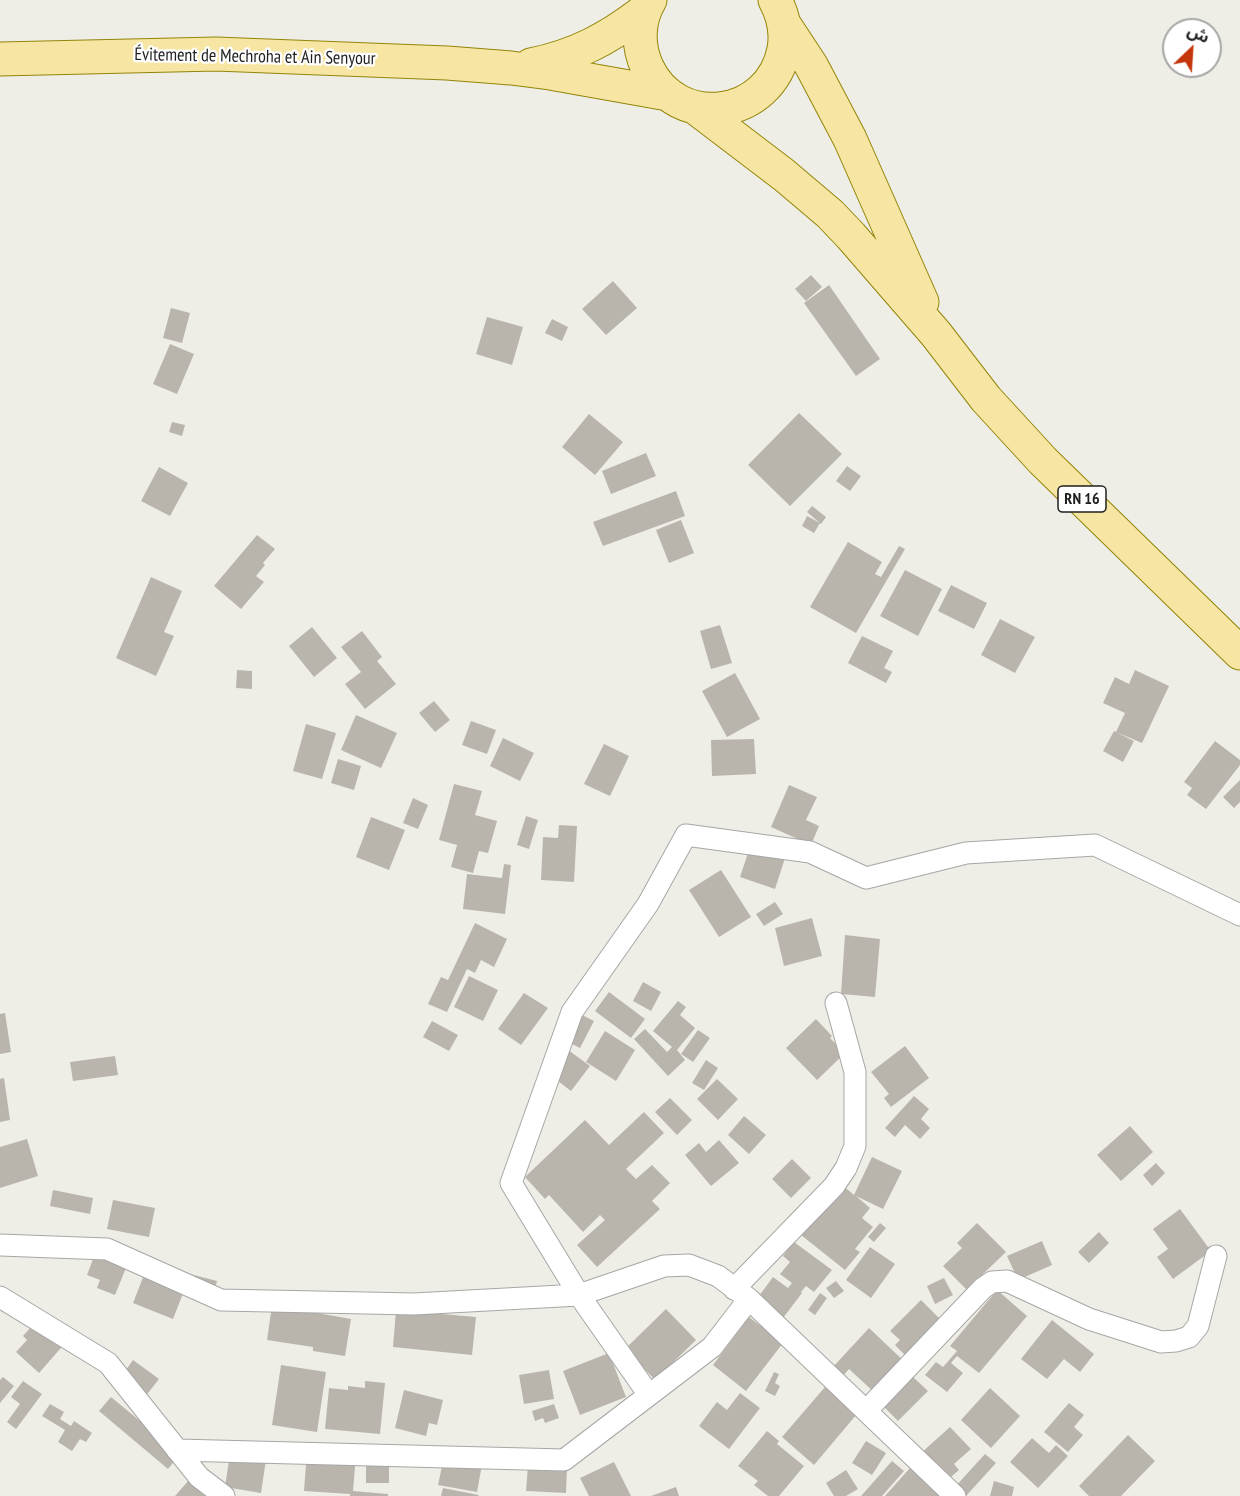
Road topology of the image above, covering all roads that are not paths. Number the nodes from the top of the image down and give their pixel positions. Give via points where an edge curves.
1 (647, 5) edge
2 (779, 12) edge
3 (0, 58) edge
4 (511, 68) junction
5 (682, 101) junction
6 (936, 334) junction
7 (1240, 653) edge
8 (1240, 915) edge
9 (836, 1004) dead end
10 (0, 1245) edge
11 (1216, 1256) dead end
12 (742, 1294) junction
13 (579, 1295) junction
14 (0, 1297) edge
15 (649, 1395) junction
16 (866, 1411) junction
17 (177, 1450) junction
18 (224, 1496) edge
19 (955, 1496) edge

1 - 4 main road via 610,36 572,54
1 - 5 main road via 640,34 642,57 652,77
2 - 5 main road via 786,41 775,76 763,89 749,100 714,110
2 - 6 main road, RN 16 via 850,139
3 - 4 main road, Évitement de Mechroha et Ain Senyour via 242,54
4 - 5 main road via 590,79
5 - 6 main road, RN 16 via 784,175 830,214
6 - 7 main road, RN 16 via 986,399 1043,461
8 - 13 street via 1095,845 966,853 866,878 810,852 686,835 648,904 572,1012 511,1183
9 - 12 street via 855,1072 855,1146 834,1186
10 - 13 street via 107,1249 221,1300 414,1304
11 - 16 street via 1198,1326 1189,1337 1176,1341 1161,1341 1089,1319 1007,1281 992,1282
12 - 13 street via 718,1276 689,1265 664,1266
12 - 15 street via 712,1347
12 - 16 street
13 - 15 street
14 - 17 street via 108,1363
15 - 17 street via 564,1460
16 - 19 street
17 - 18 street via 199,1477

